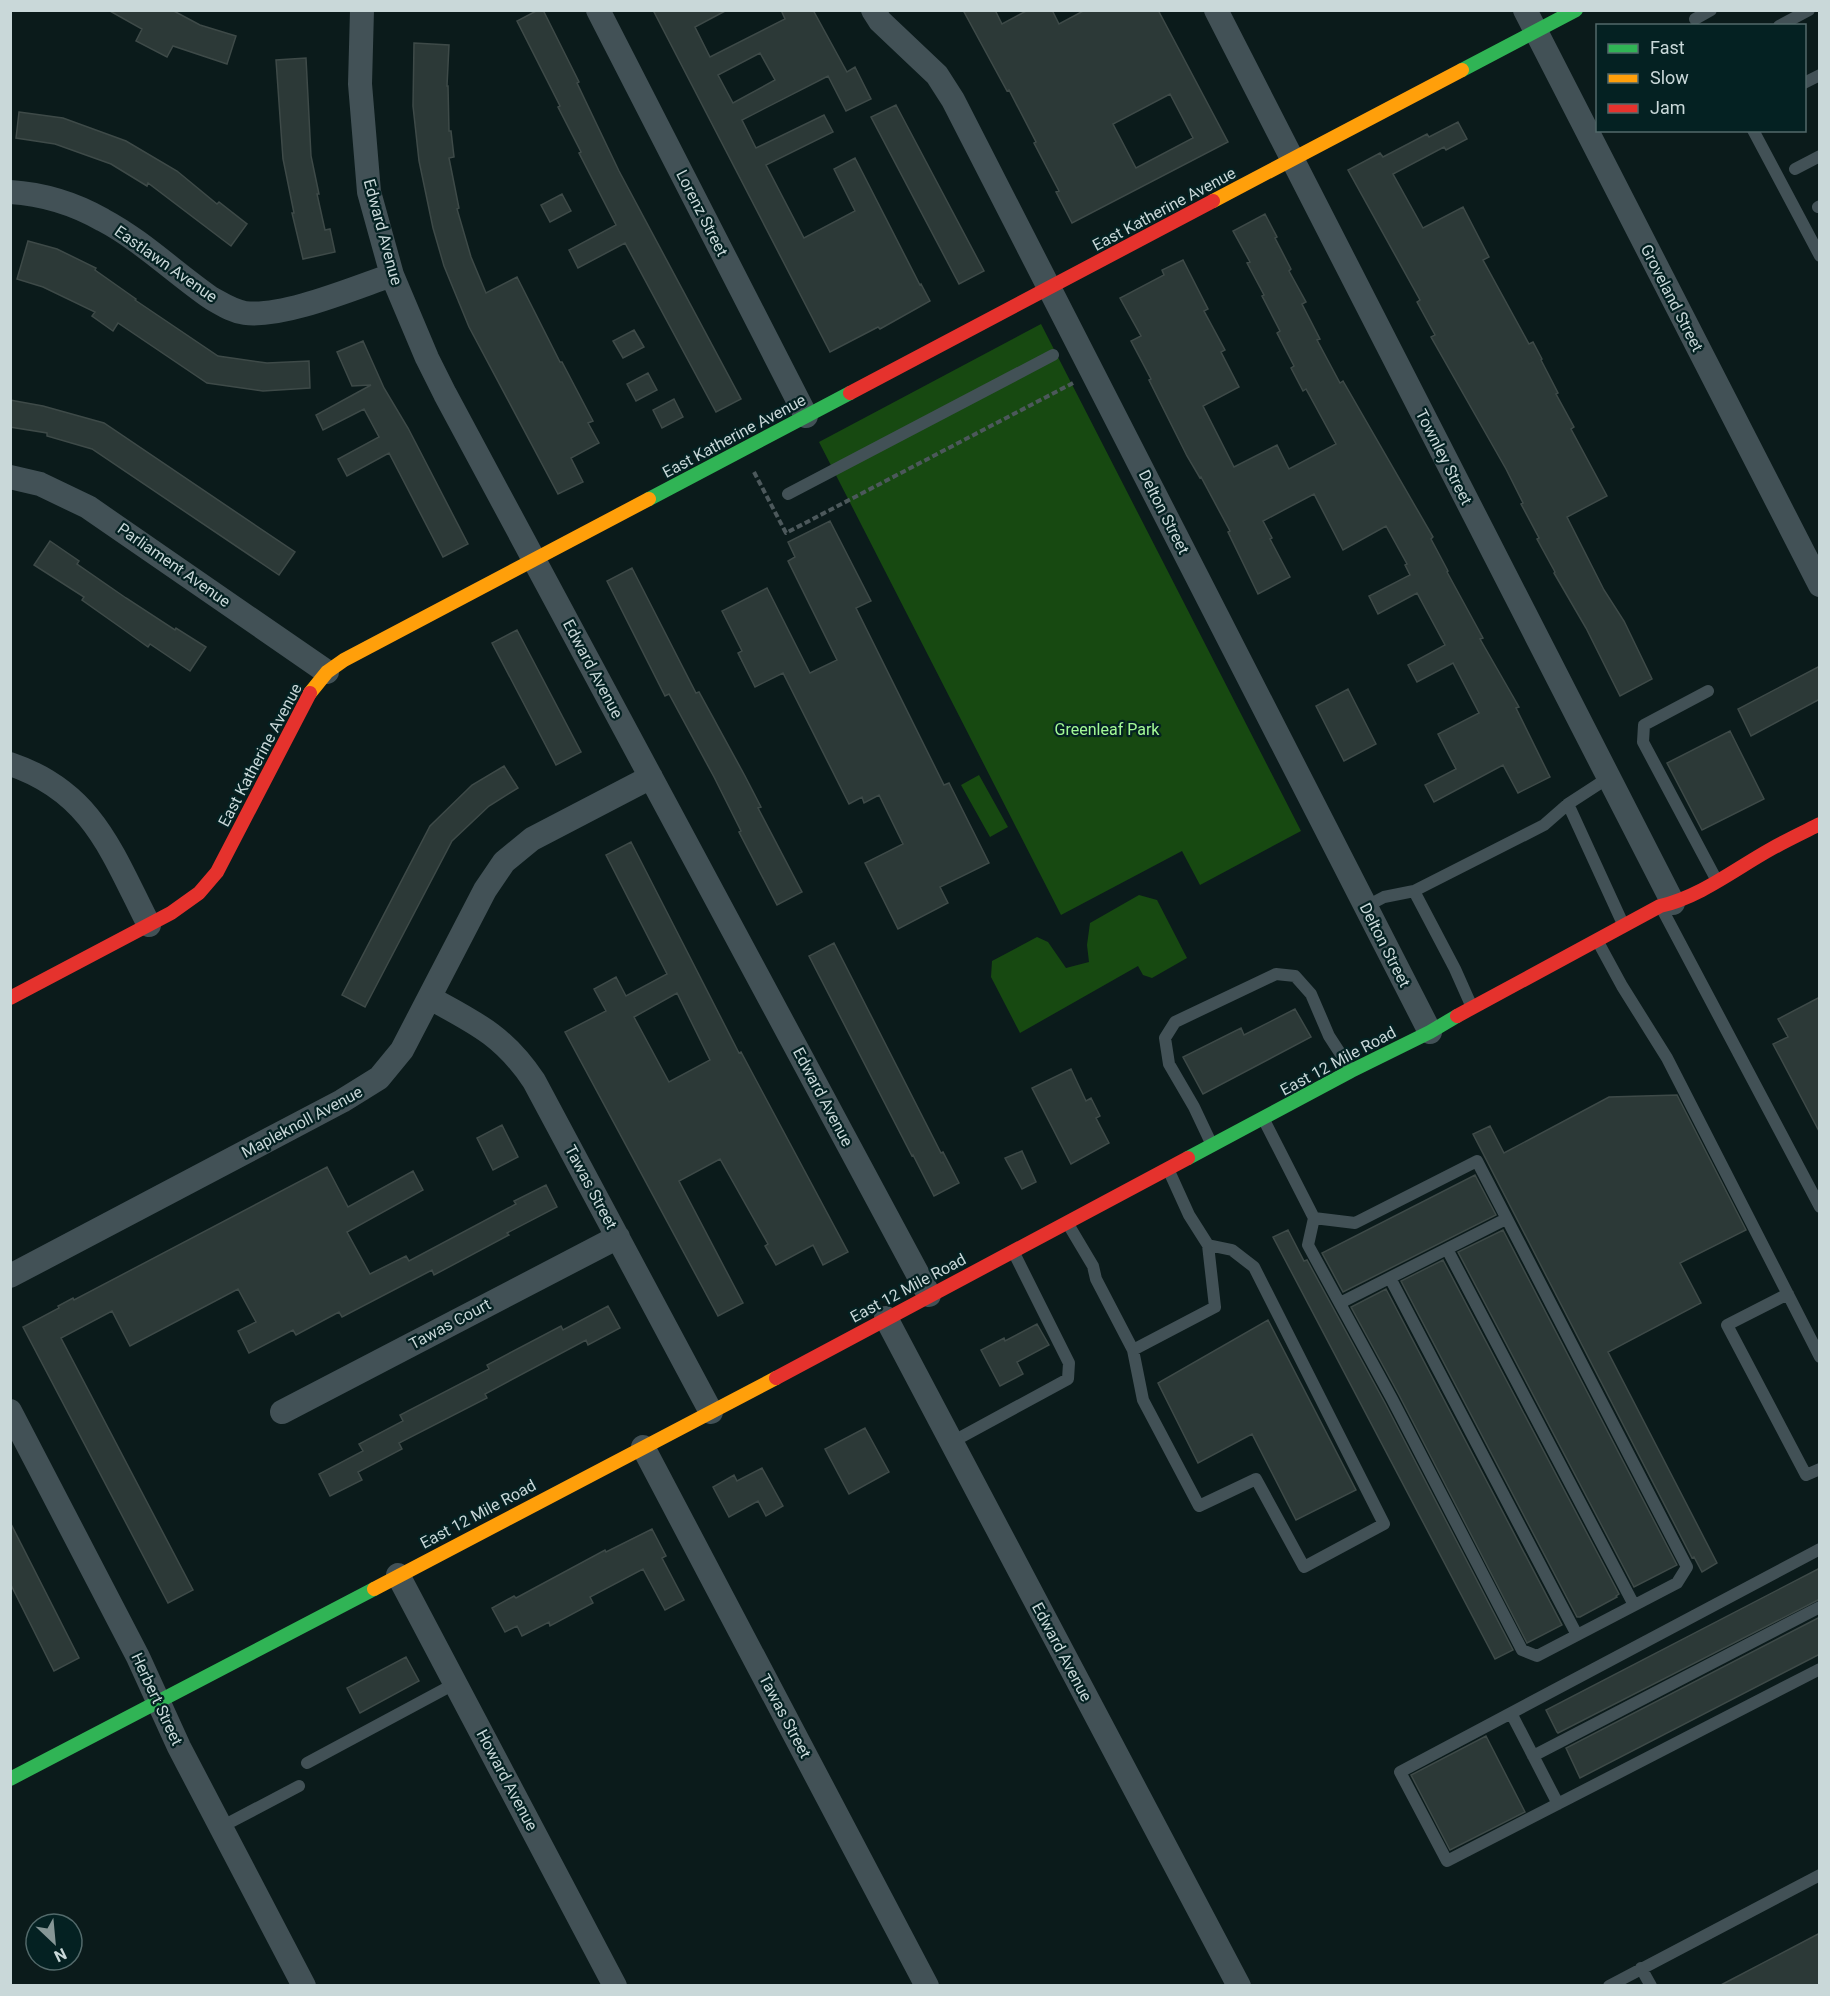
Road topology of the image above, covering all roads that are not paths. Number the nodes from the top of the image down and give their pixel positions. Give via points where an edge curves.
1 (362, 10) edge
2 (598, 10) edge
3 (873, 10) edge
4 (1216, 10) edge
5 (1525, 10) edge
6 (1576, 10) edge
7 (1711, 10) edge
8 (1809, 10) edge
9 (1694, 18) edge
10 (1783, 24) edge
11 (1536, 32) junction
12 (1820, 75) edge
13 (1806, 82) edge
14 (1754, 132) edge
15 (1820, 156) edge
16 (1292, 160) junction
17 (1795, 169) dead end
18 (10, 192) edge
19 (1820, 256) edge
20 (392, 275) junction
21 (1049, 288) junction
22 (1053, 355) dead end
23 (806, 416) junction
24 (10, 477) edge
25 (788, 494) dead end
26 (535, 559) junction
27 (1820, 585) edge
28 (327, 672) junction
29 (1708, 691) dead end
30 (10, 764) edge
31 (651, 777) junction
32 (1608, 778) junction
33 (1568, 804) junction
34 (1820, 824) edge
35 (1718, 880) junction
36 (1414, 891) junction
37 (1666, 905) junction
38 (1365, 907) junction
39 (149, 925) junction
40 (1623, 925) junction
41 (1597, 939) junction
42 (10, 998) edge
43 (430, 998) junction
44 (1472, 1007) junction
45 (1430, 1032) junction
46 (1351, 1071) junction
47 (1263, 1119) junction
48 (1212, 1145) junction
49 (1168, 1170) junction
50 (1820, 1207) edge
51 (1314, 1218) junction
52 (1506, 1219) junction
53 (1067, 1222) junction
54 (618, 1237) junction
55 (1208, 1245) junction
56 (1447, 1249) junction
57 (1012, 1250) junction
58 (10, 1276) edge
59 (1389, 1278) junction
60 (1788, 1294) junction
61 (929, 1295) junction
62 (1340, 1303) junction
63 (886, 1318) junction
64 (1133, 1350) junction
65 (1820, 1357) edge
66 (10, 1411) edge
67 (282, 1412) dead end
68 (711, 1412) junction
69 (952, 1442) junction
70 (643, 1447) junction
71 (1820, 1469) edge
72 (1820, 1549) edge
73 (398, 1575) junction
74 (1634, 1605) junction
75 (1820, 1607) edge
76 (1577, 1635) junction
77 (1820, 1669) edge
78 (456, 1683) junction
79 (158, 1702) junction
80 (1511, 1713) junction
81 (1533, 1756) junction
82 (307, 1763) dead end
83 (10, 1779) edge
84 (299, 1786) dead end
85 (1558, 1804) junction
86 (221, 1827) junction
87 (1820, 1875) edge
88 (1641, 1968) junction
89 (304, 1986) edge
90 (615, 1986) edge
91 (927, 1986) edge
92 (1239, 1986) edge
93 (1609, 1986) edge
94 (1651, 1986) edge

1 - 20 street, Edward Avenue via 360,84 368,181
2 - 23 street, Lorenz Street
3 - 21 street, Delton Street via 946,87
4 - 16 street, Townley Street
5 - 11 street, Groveland Street
6 - 11 main road, East Katherine Avenue
7 - 9 lane
8 - 10 lane
11 - 16 main road, East Katherine Avenue
11 - 27 street, Groveland Street
12 - 13 lane
14 - 19 lane
15 - 17 lane
16 - 21 main road, East Katherine Avenue
16 - 32 street, Townley Street
18 - 20 street, Eastlawn Avenue via 60,202 103,220 211,298 245,313 297,306
20 - 26 street, Edward Avenue via 432,367
21 - 23 main road, East Katherine Avenue
21 - 38 street, Delton Street
22 - 25 lane
23 - 26 main road, East Katherine Avenue
24 - 28 street, Parliament Avenue via 39,484 88,507
26 - 28 main road, East Katherine Avenue
26 - 31 street, Edward Avenue
28 - 39 main road, East Katherine Avenue via 312,688 217,872 184,905
29 - 35 lane via 1644,725 1643,742
30 - 39 street via 53,783 92,819
31 - 43 street, Mapleknoll Avenue via 532,839 504,862 485,890
31 - 61 street, Edward Avenue
32 - 33 lane
32 - 37 street, Townley Street
33 - 36 lane via 1544,825
33 - 40 lane
34 - 35 main road, East 12 Mile Road
35 - 37 main road, East 12 Mile Road
36 - 38 lane via 1384,897
36 - 44 lane
37 - 40 main road, East 12 Mile Road
37 - 50 lane
38 - 45 street, Delton Street
39 - 42 main road, East Katherine Avenue
40 - 41 main road, East 12 Mile Road
41 - 44 main road, East 12 Mile Road
41 - 60 lane via 1667,1058
43 - 54 street, Tawas Street via 490,1032 523,1064
43 - 58 street, Mapleknoll Avenue via 390,1067 363,1090
44 - 45 main road, East 12 Mile Road
45 - 46 main road, East 12 Mile Road
46 - 47 main road, East 12 Mile Road
46 - 48 lane via 1329,1036 1311,994 1295,976 1276,974 1175,1022 1165,1038 1169,1064
47 - 48 main road, East 12 Mile Road
47 - 51 lane
48 - 49 main road, East 12 Mile Road
49 - 53 main road, East 12 Mile Road
49 - 55 lane
51 - 52 lane via 1356,1223 1476,1161
51 - 62 lane via 1308,1245
52 - 56 lane
52 - 74 lane via 1687,1567 1677,1583
53 - 57 main road, East 12 Mile Road
53 - 64 lane
54 - 67 street, Tawas Court
54 - 68 street, Tawas Street
55 - 64 lane via 1215,1307
55 - 64 lane via 1232,1250 1254,1267 1384,1524 1304,1567 1256,1479 1199,1506 1143,1400
56 - 59 lane
56 - 74 lane
57 - 61 main road, East 12 Mile Road
57 - 69 lane via 1069,1363 1068,1379
59 - 62 lane
59 - 76 lane
60 - 65 lane
60 - 71 lane via 1727,1325 1806,1475
61 - 63 main road, East 12 Mile Road
62 - 76 lane via 1522,1650 1537,1656
63 - 68 main road, East 12 Mile Road
63 - 69 street, Edward Avenue
66 - 79 street, Herbert Street
68 - 70 main road, East 12 Mile Road
69 - 92 street, Edward Avenue
70 - 73 main road, East 12 Mile Road
70 - 91 street, Tawas Street
72 - 80 lane
73 - 78 street, Howard Avenue
73 - 79 main road, East 12 Mile Road
74 - 76 lane
75 - 81 lane
77 - 85 lane
78 - 82 lane
78 - 90 street, Howard Avenue
79 - 83 main road, East 12 Mile Road
79 - 86 street, Herbert Street
80 - 81 lane
80 - 85 lane via 1400,1772 1447,1861
81 - 85 lane
84 - 86 lane
86 - 89 street, Herbert Street
87 - 88 lane
88 - 93 lane
88 - 94 lane

